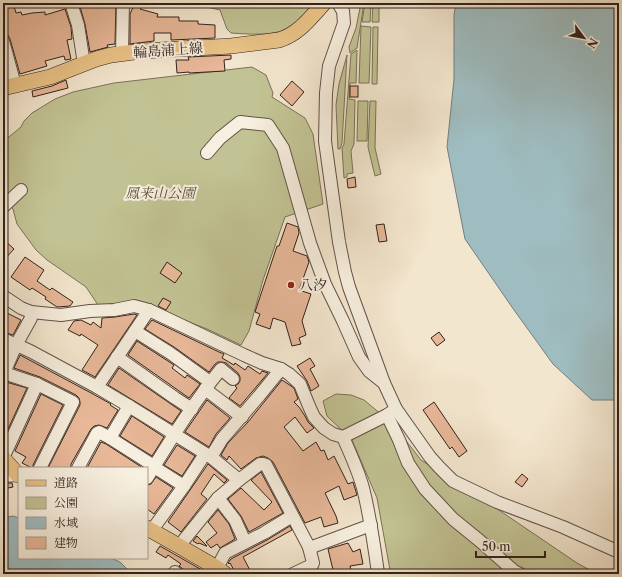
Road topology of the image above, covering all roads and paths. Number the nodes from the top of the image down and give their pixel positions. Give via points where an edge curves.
1 (70, 3) edge
2 (123, 3) edge
3 (324, 3) edge
4 (338, 3) edge
5 (3, 43) edge
6 (122, 53) junction
7 (84, 64) junction
8 (9, 86) edge
9 (207, 153) dead end
10 (21, 190) dead end
11 (3, 207) edge
12 (3, 296) edge
13 (149, 310) junction
14 (31, 312) junction
15 (135, 331) junction
16 (3, 339) edge
17 (16, 345) junction
18 (117, 357) junction
19 (281, 369) junction
20 (4, 374) edge
21 (233, 379) dead end
22 (384, 383) junction
23 (37, 384) junction
24 (208, 386) junction
25 (97, 387) junction
26 (129, 406) junction
27 (192, 409) junction
28 (392, 412) junction
29 (242, 417) junction
30 (174, 434) junction
31 (342, 437) junction
32 (110, 438) junction
33 (208, 456) junction
34 (3, 458) edge
35 (154, 466) junction
36 (41, 467) edge
37 (79, 467) edge
38 (13, 476) edge
39 (148, 476) edge
40 (239, 480) junction
41 (184, 486) junction
42 (218, 498) junction
43 (292, 516) junction
44 (371, 525) junction
45 (150, 529) edge
46 (245, 542) junction
47 (179, 546) junction
48 (310, 547) junction
49 (619, 552) edge
50 (221, 571) edge
51 (293, 574) edge
52 (379, 574) edge
53 (520, 574) edge

1 - 7 street via 78,25
2 - 6 street
3 - 6 main road, 輪島浦上線 via 299,30 279,40 231,46
4 - 22 street via 343,11 344,23 329,66 325,141 334,214 345,272
5 - 8 street
6 - 7 main road, 輪島浦上線
7 - 8 main road, 輪島浦上線 via 50,78
9 - 22 street via 220,138 240,122 268,125 283,148 310,243 325,284 359,358 369,371
10 - 11 street
12 - 14 street
13 - 14 street via 134,306 61,315
13 - 15 street
13 - 19 street via 244,356
14 - 17 street via 31,318
15 - 18 street
15 - 24 street via 170,353
16 - 17 street
17 - 20 street
17 - 25 street
18 - 25 street
18 - 27 street
19 - 29 street
19 - 31 street via 300,384 314,417 324,428
20 - 23 street
21 - 24 street via 220,369
22 - 28 street
23 - 34 street
23 - 36 street via 73,403
24 - 27 street
24 - 29 street
25 - 26 street
26 - 30 street
26 - 32 street
27 - 30 street
28 - 31 street
28 - 49 street via 453,481 497,502
28 - 53 street via 408,463 425,489 453,519
29 - 33 street
30 - 33 street
30 - 35 street
31 - 44 street via 363,487
32 - 35 street
32 - 37 street via 97,432
33 - 40 street
33 - 41 street
34 - 38 main road
35 - 39 street
35 - 41 street
40 - 42 street
40 - 43 street via 260,464 266,465
41 - 45 street
42 - 46 street via 234,520
42 - 47 street
43 - 46 street
43 - 48 street
44 - 48 street
44 - 52 street
45 - 47 main road
46 - 50 street via 225,553
47 - 50 main road
48 - 51 street via 312,565

